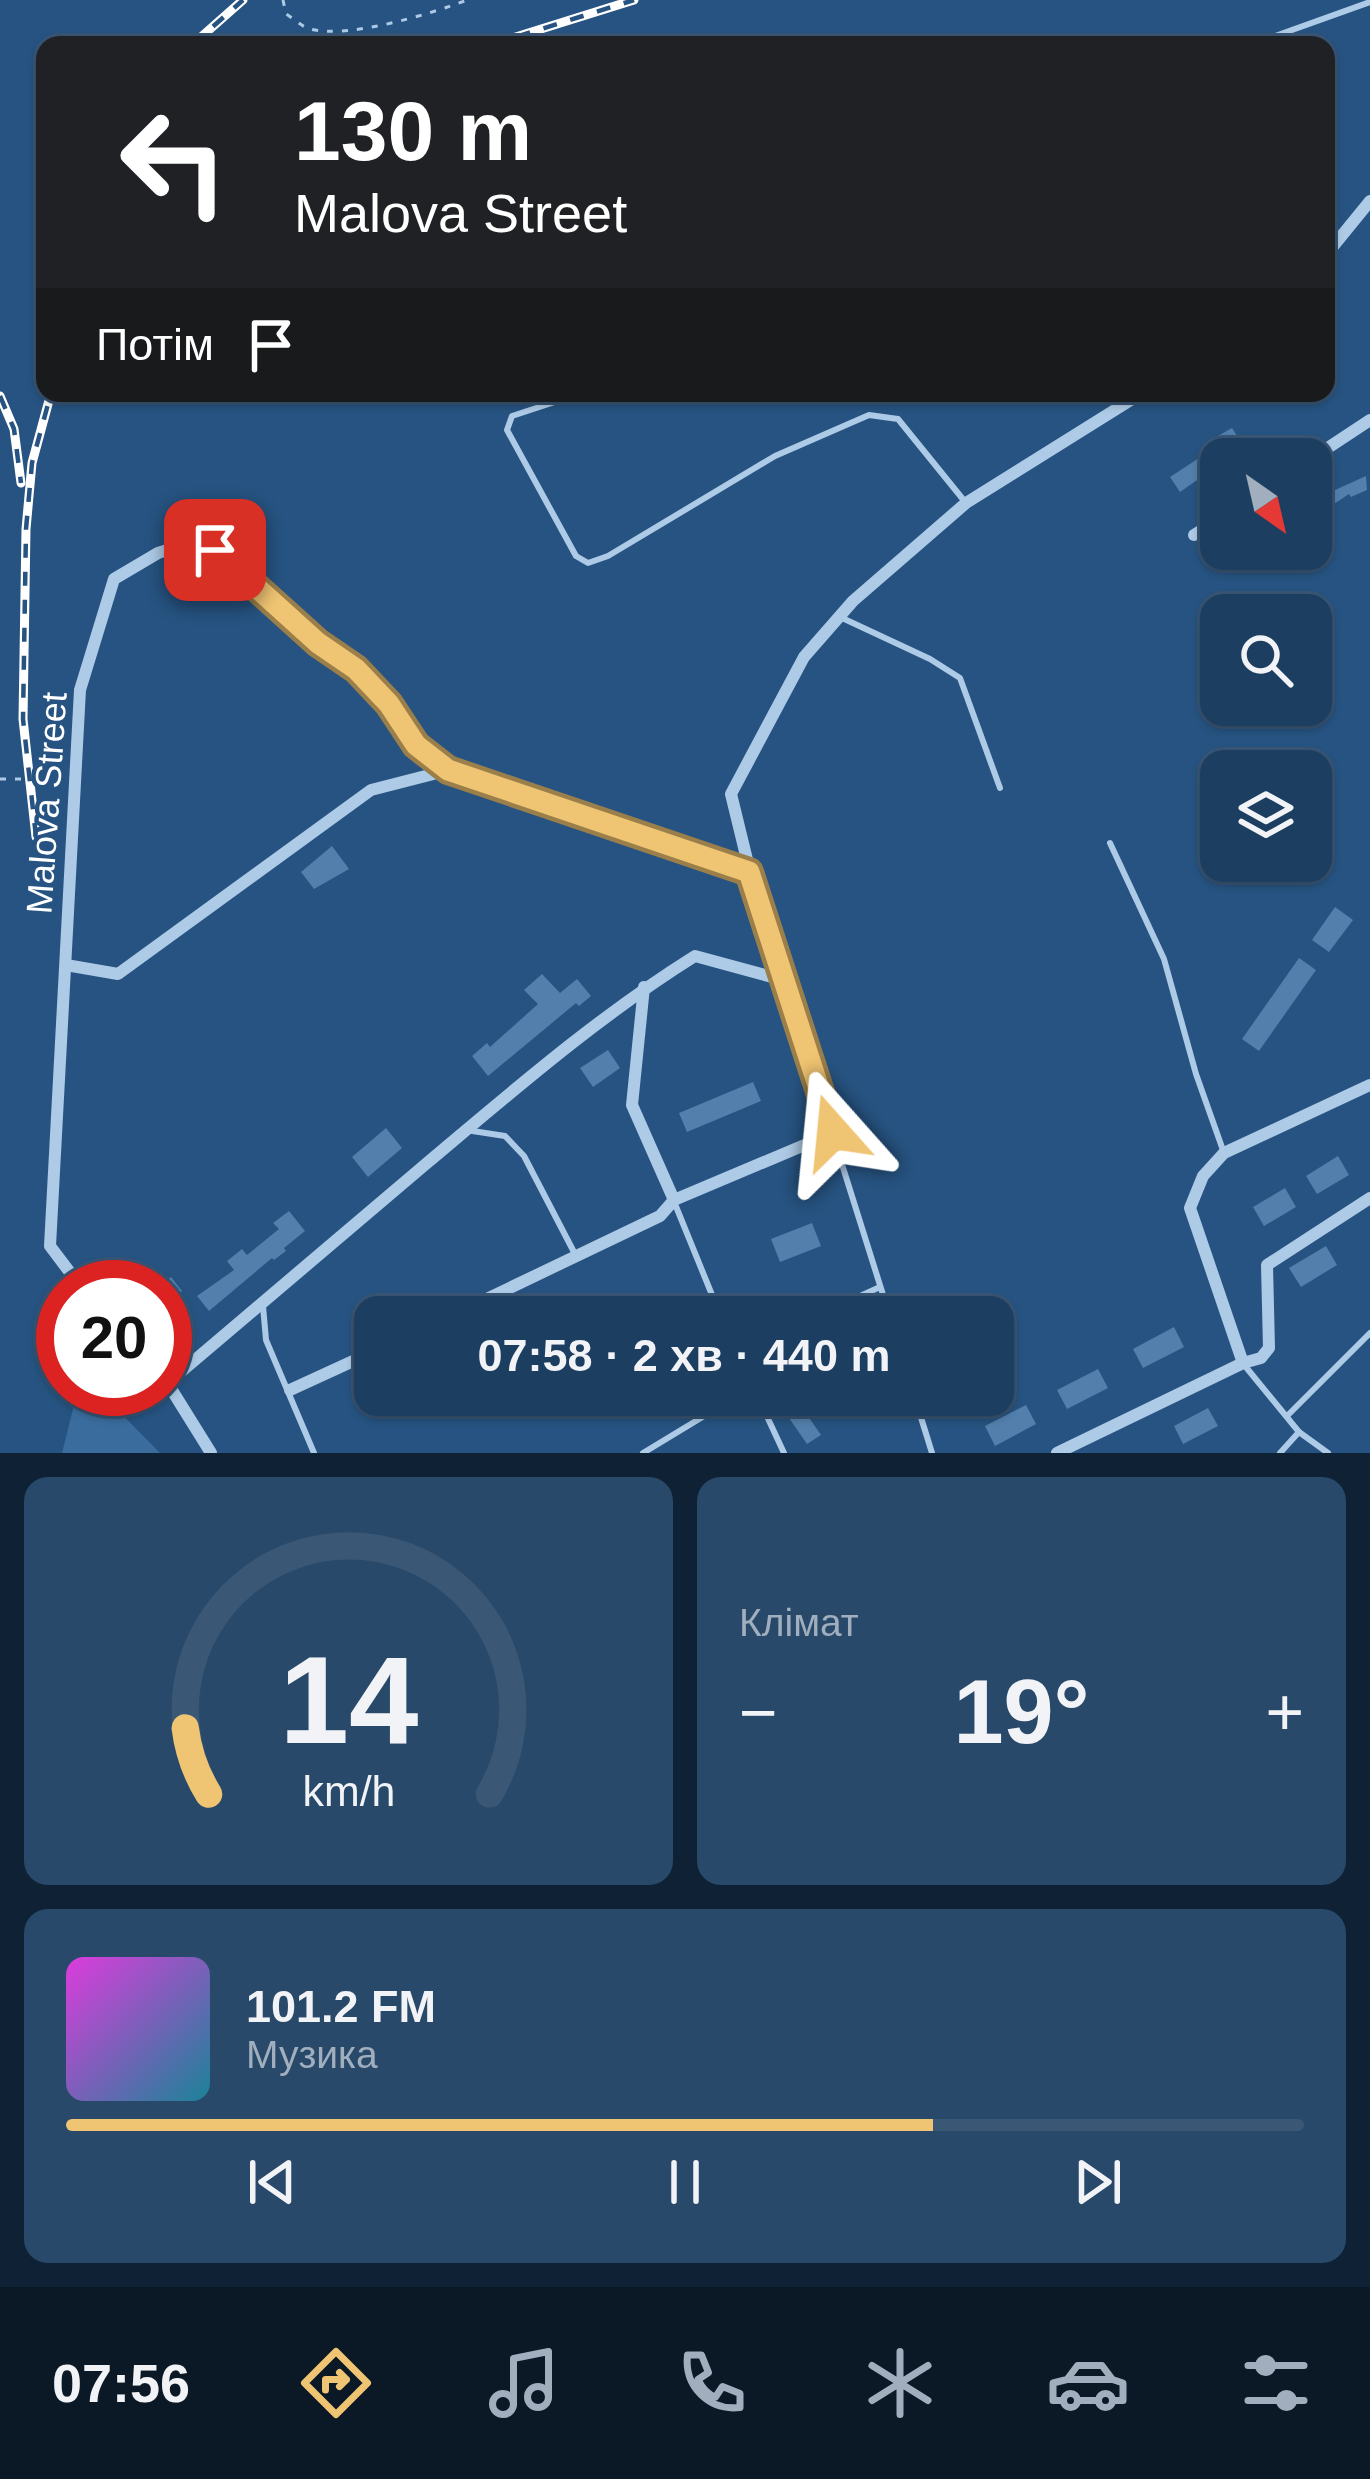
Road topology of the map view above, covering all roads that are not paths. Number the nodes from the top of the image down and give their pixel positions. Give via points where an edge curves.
1 (1370, 2) edge
2 (1275, 36) edge
3 (1370, 201) edge
4 (1335, 244) edge
5 (555, 402) edge
6 (1128, 402) edge
7 (1370, 420) edge
8 (1332, 445) edge
9 (966, 503) junction
10 (1200, 531) edge
11 (1194, 535) dead end
12 (840, 616) junction
13 (448, 770) junction
14 (1000, 788) dead end
15 (1110, 842) dead end
16 (749, 872) junction
17 (66, 965) junction
18 (784, 980) junction
19 (644, 988) junction
20 (1370, 1085) edge
21 (466, 1130) junction
22 (833, 1132) junction
23 (1225, 1153) junction
24 (1370, 1198) edge
25 (674, 1200) junction
26 (578, 1258) junction
27 (61, 1260) edge
28 (880, 1287) junction
29 (495, 1296) edge
30 (713, 1296) edge
31 (860, 1296) edge
32 (883, 1296) edge
33 (263, 1303) junction
34 (1370, 1333) edge
35 (192, 1361) edge
36 (354, 1361) edge
37 (1243, 1363) junction
38 (290, 1390) junction
39 (188, 1416) edge
40 (704, 1416) edge
41 (767, 1416) edge
42 (921, 1416) edge
43 (1287, 1417) junction
44 (1299, 1432) junction
45 (211, 1453) edge
46 (314, 1453) edge
47 (643, 1453) edge
48 (784, 1453) edge
49 (932, 1453) edge
50 (1057, 1453) edge
51 (1280, 1453) edge
52 (1328, 1453) edge

1 - 2 lane
3 - 4 street
5 - 9 lane via 512,416 507,430 576,556 588,563 775,456 869,415 898,419
6 - 9 street
7 - 8 street
9 - 12 street
10 - 11 street
12 - 14 lane via 960,678
12 - 16 street via 804,657 731,794
13 - 16 street, Malova Street
13 - 17 street, Malova Street via 371,790 118,974
13 - 17 street, Malova Street via 416,745 356,669 215,550 186,544 158,553 114,579 80,690
15 - 23 lane via 1164,959
16 - 18 lane
17 - 27 street, Malova Street via 50,1246
18 - 19 street via 695,956
18 - 22 lane
19 - 21 street
19 - 25 street via 632,1105
20 - 23 street
21 - 26 lane via 505,1136 524,1156
21 - 33 street
22 - 25 street
22 - 28 lane
23 - 37 street via 1203,1176 1190,1208
24 - 37 street via 1267,1264 1269,1348
25 - 26 street via 660,1216
25 - 30 lane
26 - 29 street
28 - 31 lane
28 - 32 lane
33 - 35 street
33 - 38 lane via 266,1340
34 - 43 lane
36 - 38 street
37 - 43 lane
37 - 50 street
38 - 46 lane
39 - 45 street
40 - 47 lane
41 - 48 lane
42 - 49 lane
43 - 44 lane
44 - 51 lane
44 - 52 lane

